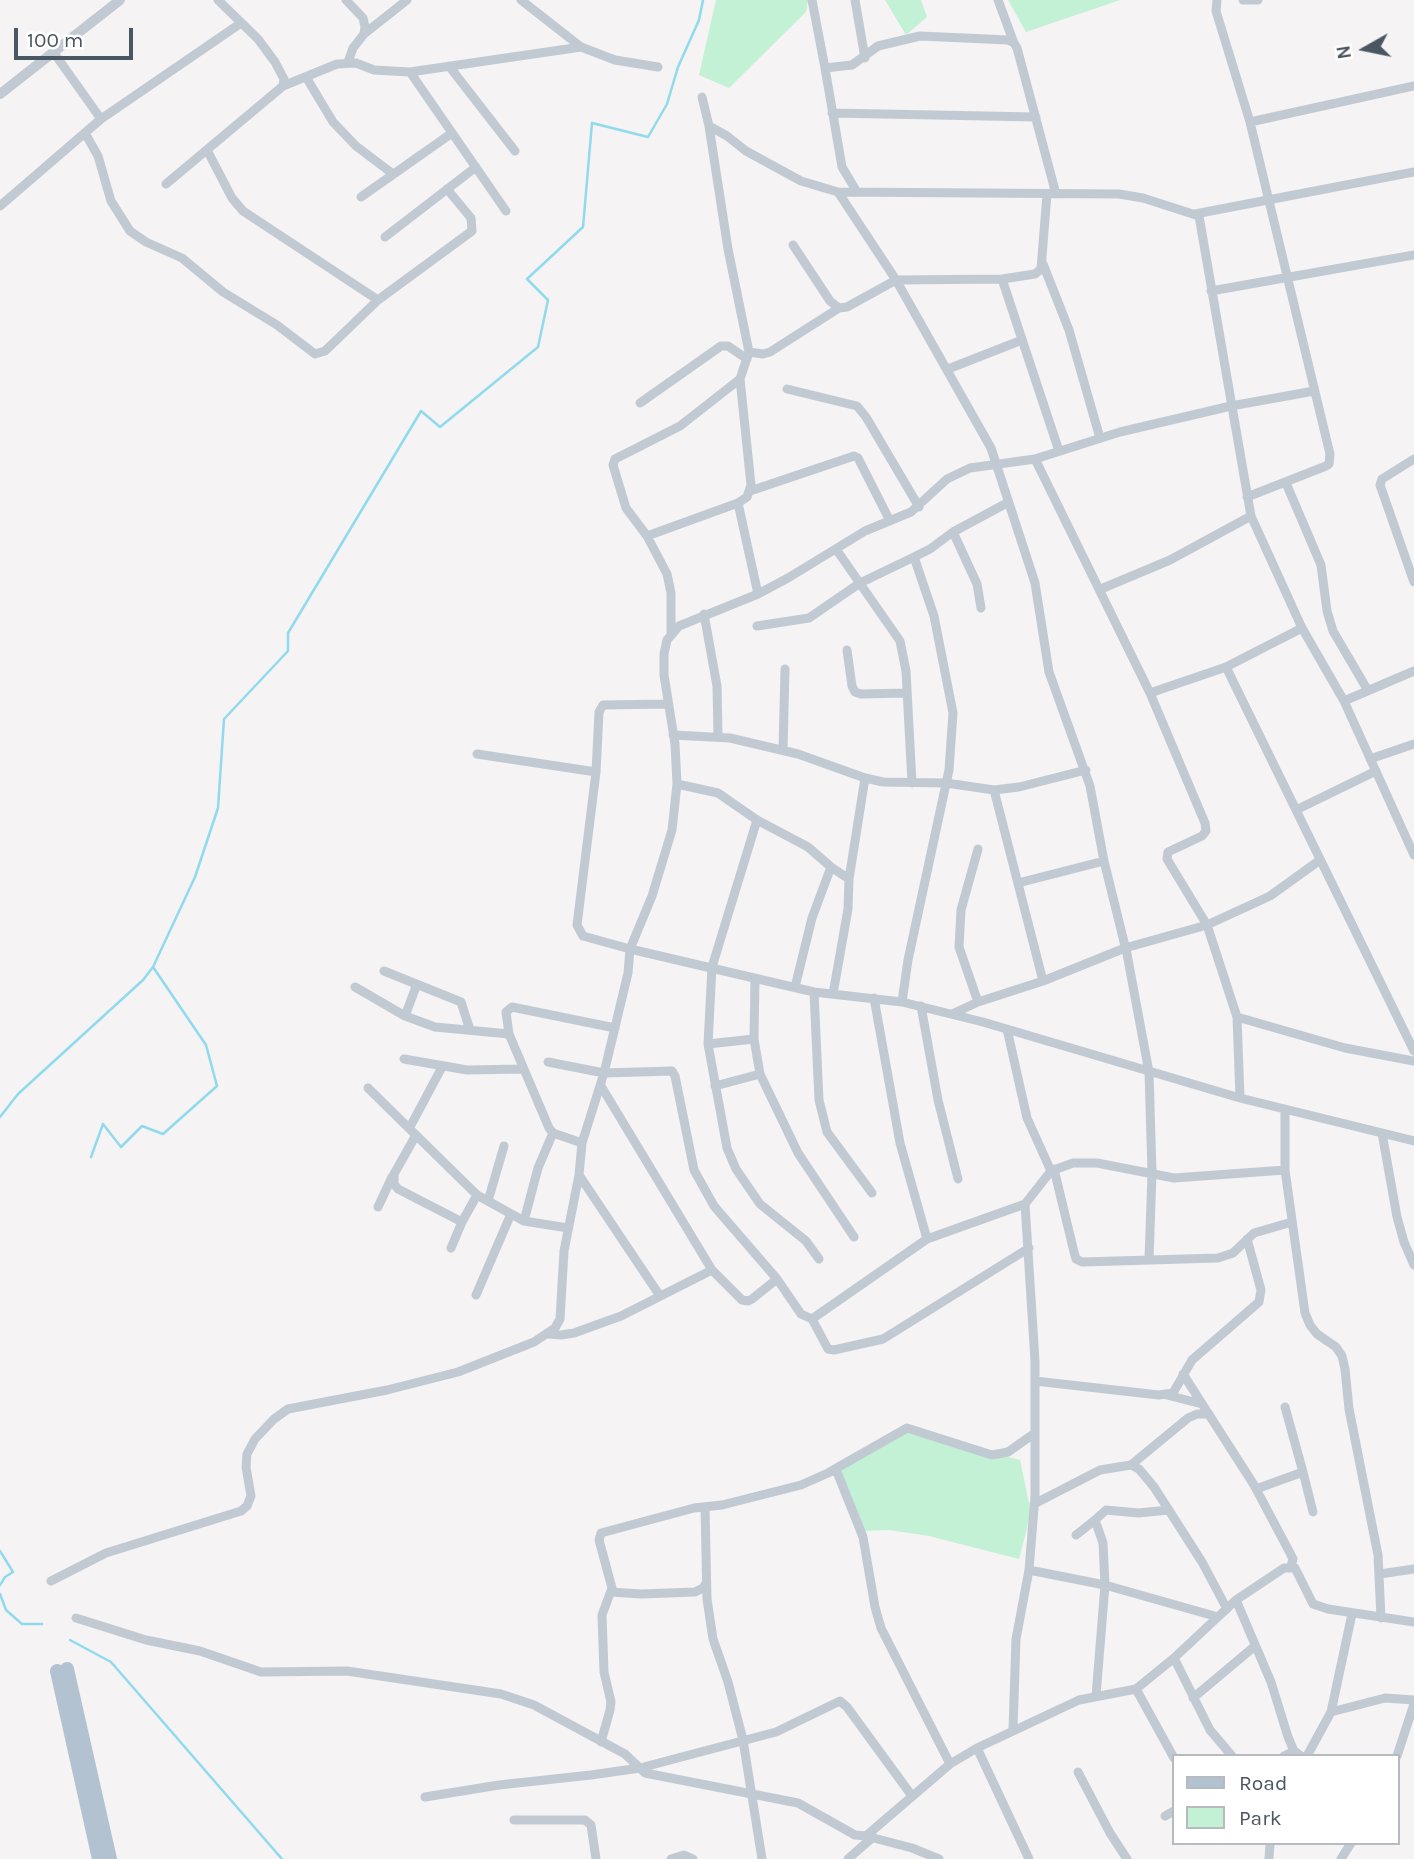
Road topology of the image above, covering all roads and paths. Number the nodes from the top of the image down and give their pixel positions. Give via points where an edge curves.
1 (120, 0) edge
2 (218, 0) edge
3 (346, 0) edge
4 (407, 0) edge
5 (521, 0) edge
6 (812, 0) edge
7 (855, 0) edge
8 (998, 0) edge
9 (1217, 0) edge
10 (1242, 0) edge
11 (1258, 0) edge
12 (241, 23) junction
13 (364, 34) junction
14 (1014, 43) junction
15 (581, 47) junction
16 (54, 53) junction
17 (864, 58) junction
18 (348, 62) junction
19 (449, 66) junction
20 (658, 67) dead end
21 (825, 68) junction
22 (410, 72) junction
23 (306, 77) junction
24 (283, 86) junction
25 (1414, 86) edge
26 (0, 94) edge
27 (702, 97) dead end
28 (832, 113) junction
29 (1035, 117) junction
30 (101, 119) junction
31 (1250, 122) junction
32 (709, 126) junction
33 (85, 133) junction
34 (452, 133) junction
35 (206, 150) junction
36 (515, 151) dead end
37 (476, 167) junction
38 (1413, 173) edge
39 (393, 174) junction
40 (166, 184) dead end
41 (1414, 184) edge
42 (447, 189) junction
43 (838, 191) junction
44 (857, 192) junction
45 (1051, 194) junction
46 (361, 197) dead end
47 (1270, 200) junction
48 (0, 206) edge
49 (506, 211) dead end
50 (1195, 214) junction
51 (386, 237) dead end
52 (793, 245) dead end
53 (1414, 255) edge
54 (1042, 260) junction
55 (1287, 278) junction
56 (1002, 279) junction
57 (896, 280) junction
58 (1212, 291) junction
59 (378, 300) junction
60 (839, 308) junction
61 (1023, 340) junction
62 (748, 355) junction
63 (948, 369) junction
64 (740, 379) junction
65 (787, 388) dead end
66 (1314, 390) junction
67 (640, 403) dead end
68 (1231, 406) junction
69 (1100, 438) junction
70 (1059, 451) junction
71 (1414, 458) edge
72 (1035, 459) junction
73 (998, 466) junction
74 (1286, 482) junction
75 (750, 491) junction
76 (1247, 497) junction
77 (738, 503) junction
78 (1007, 503) junction
79 (919, 507) junction
80 (1251, 516) junction
81 (890, 521) junction
82 (953, 531) junction
83 (647, 536) junction
84 (836, 549) junction
85 (914, 557) junction
86 (1414, 582) edge
87 (860, 583) junction
88 (1101, 589) junction
89 (758, 594) junction
90 (981, 608) dead end
91 (704, 614) junction
92 (757, 626) dead end
93 (1302, 628) junction
94 (671, 633) junction
95 (847, 650) dead end
96 (1226, 667) junction
97 (785, 669) dead end
98 (1414, 671) edge
99 (1367, 689) junction
100 (907, 693) junction
101 (1150, 693) junction
102 (1344, 701) junction
103 (667, 704) junction
104 (673, 735) junction
105 (718, 736) junction
106 (1414, 744) edge
107 (783, 750) junction
108 (478, 754) dead end
109 (1370, 759) junction
110 (1086, 770) junction
111 (1376, 771) junction
112 (596, 772) junction
113 (865, 778) junction
114 (912, 783) junction
115 (946, 783) junction
116 (677, 784) junction
117 (994, 790) junction
118 (1296, 810) junction
119 (757, 820) junction
120 (978, 849) dead end
121 (1414, 855) edge
122 (1320, 860) junction
123 (1104, 861) junction
124 (831, 867) junction
125 (849, 879) junction
126 (1018, 883) junction
127 (1207, 925) junction
128 (630, 948) junction
129 (1125, 948) junction
130 (712, 967) junction
131 (384, 971) dead end
132 (755, 978) junction
133 (1043, 981) junction
134 (417, 984) junction
135 (355, 987) dead end
136 (795, 987) junction
137 (814, 992) junction
138 (833, 994) junction
139 (874, 998) junction
140 (902, 1002) junction
141 (978, 1002) junction
142 (921, 1006) junction
143 (952, 1014) junction
144 (405, 1016) junction
145 (1237, 1017) junction
146 (615, 1028) junction
147 (1007, 1029) junction
148 (470, 1030) junction
149 (509, 1034) junction
150 (754, 1039) junction
151 (708, 1044) junction
152 (1414, 1051) edge
153 (404, 1059) dead end
154 (1414, 1061) edge
155 (548, 1062) dead end
156 (442, 1067) junction
157 (524, 1069) junction
158 (1149, 1072) junction
159 (604, 1073) junction
160 (760, 1074) junction
161 (601, 1086) junction
162 (715, 1086) junction
163 (368, 1088) dead end
164 (1240, 1098) junction
165 (1285, 1110) junction
166 (413, 1131) junction
167 (553, 1133) junction
168 (1382, 1133) junction
169 (1414, 1141) edge
170 (582, 1143) junction
171 (504, 1146) dead end
172 (1053, 1170) junction
173 (1285, 1170) junction
174 (1152, 1173) junction
175 (394, 1174) junction
176 (579, 1175) junction
177 (958, 1179) dead end
178 (872, 1193) dead end
179 (477, 1195) junction
180 (488, 1201) junction
181 (1025, 1204) junction
182 (378, 1207) dead end
183 (511, 1214) junction
184 (524, 1221) junction
185 (461, 1222) junction
186 (1292, 1222) junction
187 (568, 1228) junction
188 (854, 1237) dead end
189 (927, 1239) junction
190 (1247, 1239) junction
191 (451, 1248) dead end
192 (1030, 1248) junction
193 (819, 1259) dead end
194 (1149, 1260) junction
195 (1414, 1265) edge
196 (712, 1270) junction
197 (777, 1279) junction
198 (477, 1295) dead end
199 (660, 1296) junction
200 (812, 1319) junction
201 (548, 1335) junction
202 (1183, 1374) junction
203 (1035, 1381) junction
204 (1167, 1395) junction
205 (1197, 1399) junction
206 (1285, 1407) dead end
207 (1209, 1414) junction
208 (1188, 1418) junction
209 (1035, 1433) junction
210 (1132, 1465) junction
211 (832, 1471) junction
212 (1303, 1472) junction
213 (1256, 1489) junction
214 (1034, 1504) junction
215 (705, 1507) junction
216 (1169, 1510) junction
217 (1312, 1512) dead end
218 (1096, 1520) junction
219 (1076, 1535) dead end
220 (1291, 1566) junction
221 (1414, 1569) edge
222 (1029, 1570) junction
223 (1380, 1574) junction
224 (51, 1581) dead end
225 (706, 1583) junction
226 (1105, 1586) junction
227 (611, 1592) junction
228 (1236, 1600) junction
229 (1227, 1609) junction
230 (1352, 1614) junction
231 (1218, 1617) junction
232 (76, 1618) dead end
233 (1381, 1618) junction
234 (1414, 1622) edge
235 (1255, 1646) junction
236 (1174, 1658) junction
237 (1136, 1689) junction
238 (1096, 1696) junction
239 (1193, 1698) junction
240 (1414, 1702) edge
241 (1331, 1712) junction
242 (1013, 1729) junction
243 (743, 1740) junction
244 (601, 1742) junction
245 (977, 1748) junction
246 (1172, 1754) edge
247 (1231, 1754) edge
248 (1301, 1754) edge
249 (1398, 1754) edge
250 (950, 1763) junction
251 (640, 1768) junction
252 (1078, 1772) dead end
253 (752, 1792) junction
254 (912, 1796) junction
255 (425, 1797) dead end
256 (1172, 1812) edge
257 (1165, 1816) dead end
258 (514, 1820) dead end
259 (869, 1836) junction
260 (99, 1859) edge
261 (110, 1859) edge
262 (596, 1859) edge
263 (671, 1859) edge
264 (693, 1859) edge
265 (762, 1859) edge
266 (848, 1859) edge
267 (939, 1859) edge
268 (1029, 1859) edge
269 (1127, 1859) edge

1 - 16 street
2 - 12 street
3 - 13 street via 363,18
4 - 13 street
5 - 15 street
6 - 21 street
7 - 17 street
8 - 14 street
9 - 31 street via 1216,12
10 - 11 street
12 - 24 street via 275,62
12 - 30 street
13 - 18 street
14 - 17 street via 920,36 878,46
14 - 29 street
15 - 19 street
15 - 20 street via 615,60
16 - 26 street
16 - 30 street
17 - 21 street via 852,65
18 - 22 street via 374,70
18 - 23 street
19 - 22 street
19 - 36 street
21 - 28 street
22 - 34 street
23 - 24 street
23 - 39 street via 333,122
24 - 35 street
25 - 31 street
27 - 32 street
28 - 29 street
28 - 44 street via 842,167
29 - 45 street
30 - 33 street
31 - 47 street
32 - 43 street via 801,181
32 - 62 street
33 - 48 street
33 - 59 street via 98,156 111,201 131,231 182,258 223,292 315,354 325,351
34 - 37 street
34 - 39 street
35 - 40 street
35 - 59 street via 243,211
37 - 42 street
37 - 49 street
38 - 41 street
38 - 47 street
39 - 46 street
42 - 51 street
42 - 59 street via 471,218 472,230
43 - 44 street
43 - 57 street
44 - 45 street
45 - 50 street via 1119,194
45 - 54 street
47 - 50 street
47 - 55 street
50 - 58 street via 1200,220
52 - 60 street
53 - 55 street
54 - 56 street via 1035,274
54 - 69 street via 1069,330
55 - 58 street
55 - 66 street
56 - 57 street
56 - 61 street
57 - 60 street
57 - 63 street
58 - 68 street
60 - 62 street via 770,352
61 - 63 street
61 - 70 street
62 - 64 street
62 - 67 street via 721,346
63 - 73 street
64 - 75 street
64 - 83 street via 680,426 615,459 626,508
65 - 79 street via 857,406
66 - 68 street
66 - 74 street via 1329,464
68 - 69 street
68 - 76 street
69 - 70 street
70 - 72 street
71 - 86 street via 1380,485
72 - 73 street
72 - 88 street
73 - 78 street
73 - 79 street via 957,473
74 - 76 street
74 - 99 street via 1321,565 1333,631
75 - 77 street
75 - 81 street via 854,456
76 - 80 street
77 - 83 street
77 - 89 street
78 - 82 street
78 - 110 street via 1035,583 1049,672
79 - 81 street
80 - 88 street via 1170,560
80 - 93 street
81 - 84 street
82 - 85 street
82 - 90 street via 976,584
83 - 94 street via 667,574
84 - 87 street
84 - 89 street
85 - 87 street
85 - 115 street via 934,616 953,713
87 - 92 street via 809,618
87 - 100 street via 900,641
88 - 101 street
89 - 91 street
91 - 94 street
91 - 105 street via 717,686
93 - 96 street
93 - 102 street
94 - 103 street via 664,654
95 - 100 street via 855,692
96 - 101 street
96 - 118 street
97 - 107 street
98 - 99 street
99 - 102 street
100 - 114 street
101 - 127 street via 1206,831 1168,852 1168,862
102 - 109 street
103 - 104 street
103 - 112 street via 603,705
104 - 105 street
104 - 116 street
105 - 107 street
106 - 109 street
107 - 113 street
108 - 112 street
109 - 111 street
110 - 117 street
110 - 123 street
111 - 118 street
111 - 121 street
112 - 128 street via 577,925 583,936
113 - 114 street
113 - 125 street
114 - 115 street
115 - 117 street
115 - 140 street
116 - 119 street via 718,793
116 - 128 street via 669,841
117 - 126 street
118 - 122 street
119 - 124 street via 808,847
119 - 130 street
120 - 141 street via 961,911 958,947
122 - 127 street via 1270,896
122 - 152 street
123 - 126 street
123 - 129 street
124 - 125 street
124 - 136 street via 812,918
125 - 138 street
126 - 133 street
127 - 129 street
127 - 145 street
128 - 130 street
128 - 146 street
129 - 133 street
129 - 158 street
130 - 132 street
130 - 151 street
131 - 134 street
132 - 136 street
132 - 150 street
133 - 141 street
134 - 144 street
134 - 148 street via 461,1002
135 - 144 street
136 - 137 street
137 - 138 street
137 - 178 street via 819,1100 827,1132
138 - 139 street
139 - 140 street
139 - 189 street via 900,1143
140 - 142 street
141 - 143 street
142 - 143 street
142 - 177 street
143 - 147 street
144 - 148 street via 435,1027
145 - 154 street via 1345,1048
145 - 164 street
146 - 149 street via 512,1007 506,1012
146 - 159 street
147 - 158 street
147 - 172 street via 1027,1118
148 - 149 street
149 - 157 street
150 - 151 street
150 - 160 street
151 - 162 street
153 - 156 street
155 - 159 street
156 - 157 street
156 - 166 street
157 - 167 street
158 - 164 street
158 - 174 street
159 - 161 street
159 - 197 street via 672,1072 694,1170 714,1206
160 - 162 street
160 - 188 street via 798,1153
161 - 170 street
161 - 196 street
162 - 193 street via 727,1148 736,1169 761,1204 806,1241
163 - 166 street
164 - 165 street
165 - 168 street
165 - 173 street
166 - 175 street
166 - 179 street
167 - 170 street
167 - 184 street
168 - 169 street
168 - 195 street via 1397,1217
170 - 176 street
171 - 180 street
172 - 174 street via 1073,1163 1097,1163
172 - 181 street
172 - 194 street via 1076,1259
173 - 174 street via 1174,1178
173 - 186 street
174 - 194 street
175 - 182 street
175 - 185 street via 398,1189
176 - 187 street
176 - 199 street
179 - 180 street
179 - 185 street
180 - 183 street
181 - 189 street
181 - 192 street
183 - 184 street
183 - 198 street
184 - 187 street
185 - 191 street
186 - 190 street
186 - 223 street via 1310,1325 1342,1356
187 - 201 street via 560,1319
189 - 200 street
190 - 194 street via 1233,1253 1218,1258
190 - 202 street via 1261,1290 1259,1303 1192,1360
192 - 200 street via 883,1339 828,1349
192 - 203 street
196 - 197 street via 742,1300 752,1300
196 - 199 street
197 - 200 street via 801,1314
199 - 201 street via 574,1333
201 - 224 street via 458,1372 288,1409 255,1439 247,1454 251,1496 241,1511 106,1553
202 - 204 street via 1177,1388
202 - 205 street
203 - 204 street
203 - 209 street
204 - 205 street
205 - 207 street
205 - 208 street
206 - 212 street
207 - 208 street
207 - 213 street
208 - 210 street
209 - 211 street via 1008,1452 992,1455 906,1428
209 - 214 street
210 - 214 street via 1100,1470
210 - 216 street
211 - 215 street via 780,1492
211 - 250 street via 837,1472 863,1537 881,1628
212 - 213 street
212 - 217 street
213 - 220 street via 1293,1559
214 - 222 street
215 - 225 street
215 - 227 street via 601,1533
216 - 218 street via 1106,1510
216 - 229 street
218 - 219 street
218 - 226 street via 1103,1543
220 - 228 street
220 - 230 street via 1313,1604
221 - 223 street
222 - 226 street
222 - 242 street via 1016,1639
223 - 233 street
225 - 227 street via 695,1592
225 - 243 street via 713,1639
226 - 231 street
226 - 238 street
227 - 244 street via 601,1629 610,1710
228 - 229 street
228 - 235 street
229 - 231 street
230 - 233 street
230 - 241 street
231 - 236 street
232 - 244 street via 261,1672 347,1671 500,1694 534,1705
233 - 234 street
235 - 239 street
235 - 248 street
236 - 237 street
236 - 239 street
237 - 238 street
237 - 246 street
238 - 242 street
239 - 247 street via 1210,1730
240 - 241 street via 1385,1698
240 - 249 street
241 - 248 street
242 - 245 street
243 - 251 street
243 - 253 street
243 - 254 street via 776,1732 840,1701
244 - 251 street
245 - 250 street
245 - 268 street
250 - 254 street
251 - 253 street via 651,1774
251 - 255 street
252 - 269 street
253 - 259 street via 798,1803 855,1835
253 - 265 street
254 - 259 street
256 - 257 street
258 - 262 street via 586,1820 591,1825
259 - 266 street
259 - 267 street
260 - 261 main road via 62,1670
263 - 264 street via 684,1855

